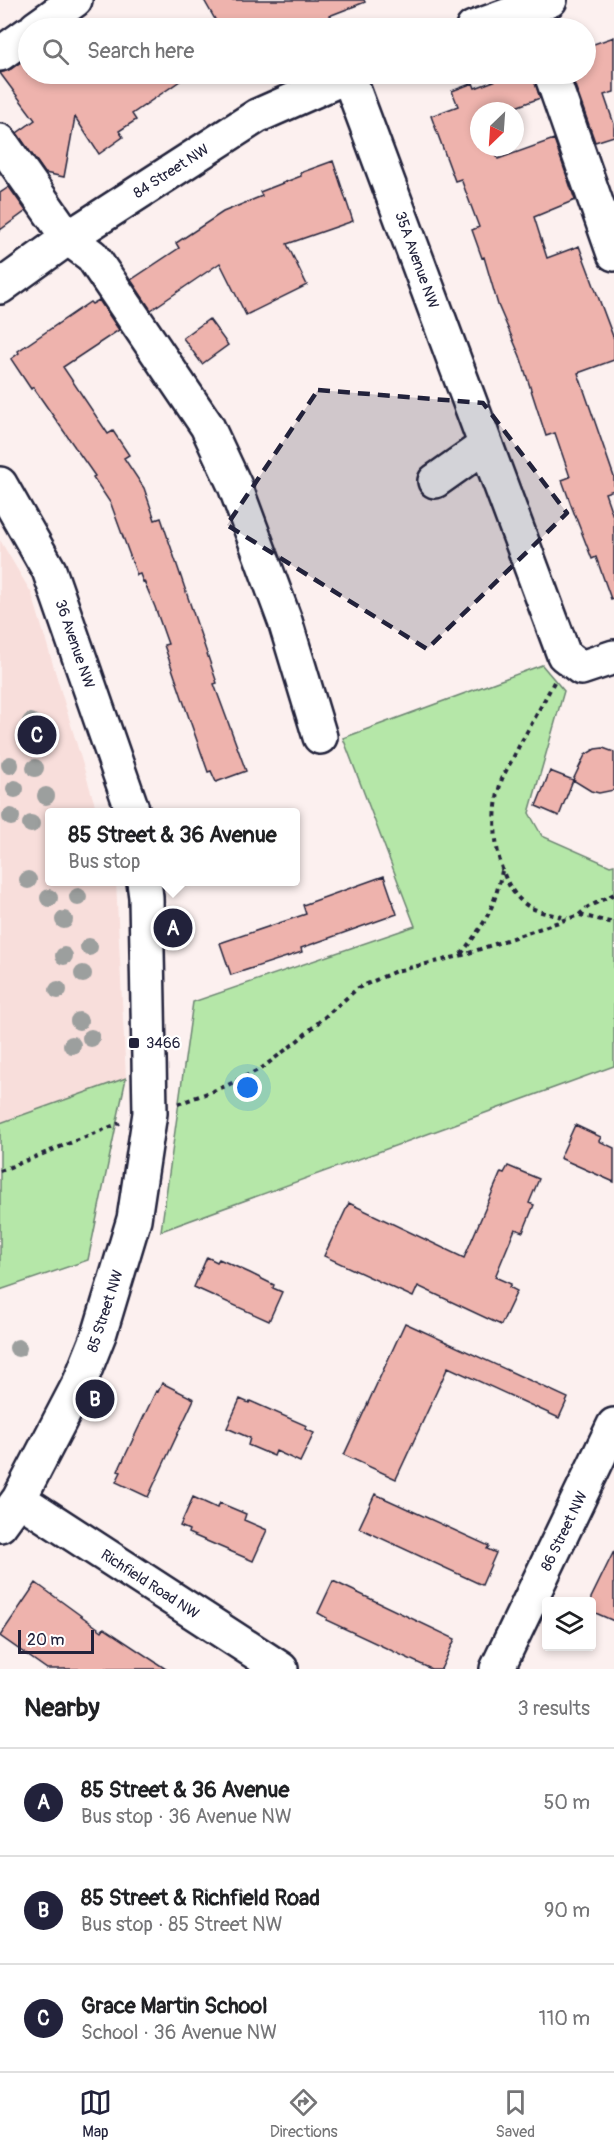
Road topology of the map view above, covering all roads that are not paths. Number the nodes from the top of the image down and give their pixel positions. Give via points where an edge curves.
1 (75, 0) edge
2 (535, 9) edge
3 (50, 18) edge
4 (506, 18) edge
5 (18, 41) edge
6 (0, 54) edge
7 (328, 84) edge
8 (354, 84) edge
9 (554, 84) edge
10 (0, 141) edge
11 (68, 238) junction
12 (614, 254) edge
13 (0, 287) edge
14 (486, 445) junction
15 (435, 481) dead end
16 (0, 484) edge
17 (614, 657) edge
18 (320, 737) dead end
19 (131, 808) edge
20 (144, 886) edge
21 (614, 1425) edge
22 (607, 1460) edge
23 (19, 1499) junction
24 (0, 1525) edge
25 (281, 1669) edge
26 (497, 1669) edge

1 - 3 street
2 - 4 street
5 - 6 street
7 - 11 street, 84 Street NW via 257,116
8 - 14 street, 35A Avenue NW
9 - 12 street
10 - 11 street
11 - 13 street, 84 Street NW
11 - 18 street via 92,256 207,426 235,486 281,611
14 - 15 street
14 - 17 street, 35A Avenue NW via 569,673
16 - 19 street, 36 Avenue NW via 49,570
20 - 23 street, 85 Street NW via 150,1113 134,1219 100,1332 80,1382
21 - 22 street, 86 Street NW
22 - 26 street, 86 Street NW
23 - 24 street, 85 Street NW
23 - 25 street, Richfield Road NW

